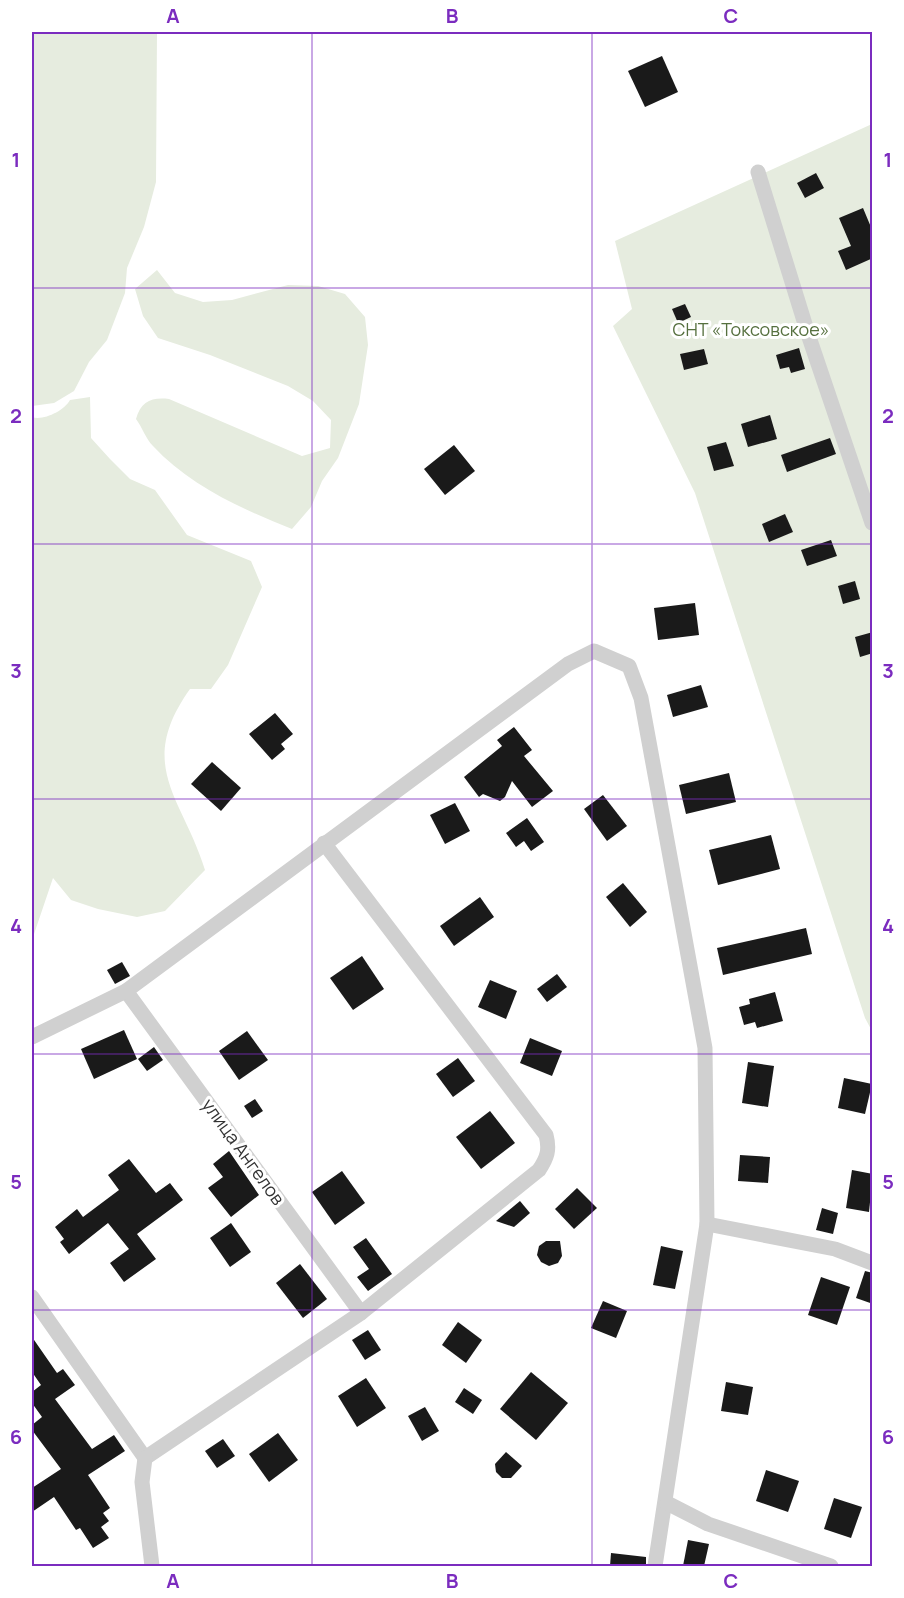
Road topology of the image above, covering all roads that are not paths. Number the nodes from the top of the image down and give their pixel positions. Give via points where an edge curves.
1 (758, 172) dead end
2 (873, 524) edge
3 (324, 843) junction
4 (126, 991) junction
5 (32, 1037) edge
6 (707, 1224) junction
7 (873, 1263) edge
8 (32, 1297) edge
9 (361, 1313) junction
10 (145, 1458) junction
11 (667, 1503) junction
12 (152, 1566) edge
13 (655, 1566) edge
14 (831, 1566) edge

1 - 2 street
3 - 4 street
3 - 6 street via 568,664 594,651 628,666 641,698 705,1048
3 - 9 street via 546,1135 549,1147 539,1170
4 - 5 street
4 - 9 street, улица Ангелов
6 - 7 street via 835,1249
6 - 11 street
8 - 10 street
9 - 10 street
10 - 12 street via 142,1482
11 - 13 street
11 - 14 street via 708,1524

